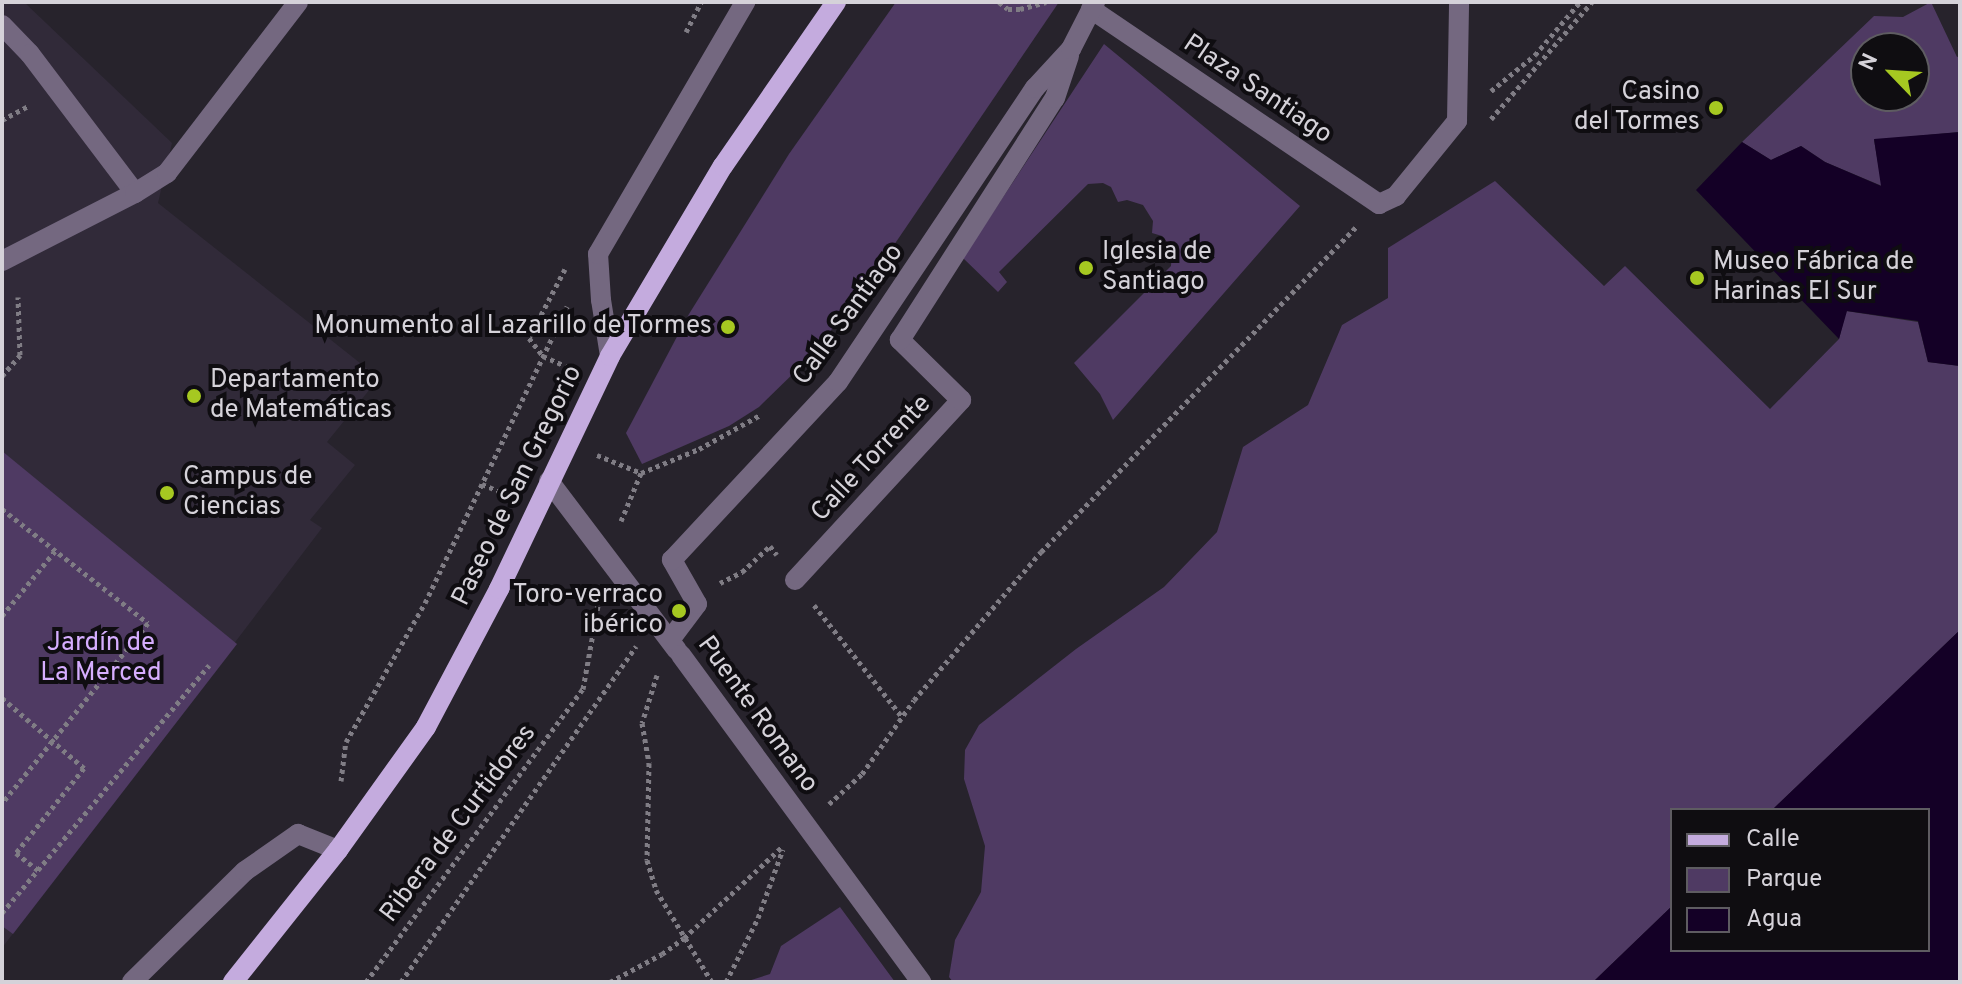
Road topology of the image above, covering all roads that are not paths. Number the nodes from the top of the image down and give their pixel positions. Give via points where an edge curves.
1 (298, 2) edge
2 (745, 2) edge
3 (836, 2) edge
4 (1459, 2) edge
5 (1093, 6) edge
6 (2, 25) edge
7 (1071, 49) junction
8 (135, 193) junction
9 (2, 261) edge
10 (610, 356) junction
11 (549, 481) junction
12 (795, 580) dead end
13 (675, 648) junction
14 (338, 850) junction
15 (132, 982) edge
16 (233, 982) edge
17 (921, 982) edge

1 - 8 street via 167,173
2 - 10 street via 598,254
3 - 10 main road, Paseo de San Gregorio via 723,166
4 - 5 street, Plaza Santiago via 1457,121 1387,200
5 - 7 street, Calle Santiago
6 - 8 street
7 - 12 street, Calle Torrente via 1055,98 900,340 961,400
7 - 13 street, Calle Santiago via 1035,88 838,382 672,560 697,604
8 - 9 street
10 - 11 main road, Paseo de San Gregorio
11 - 13 street, Puente Romano
11 - 14 main road, Paseo de San Gregorio via 426,727
13 - 17 street, Puente Romano, bridge
14 - 15 street via 298,834 245,871
14 - 16 main road, Paseo de San Gregorio

